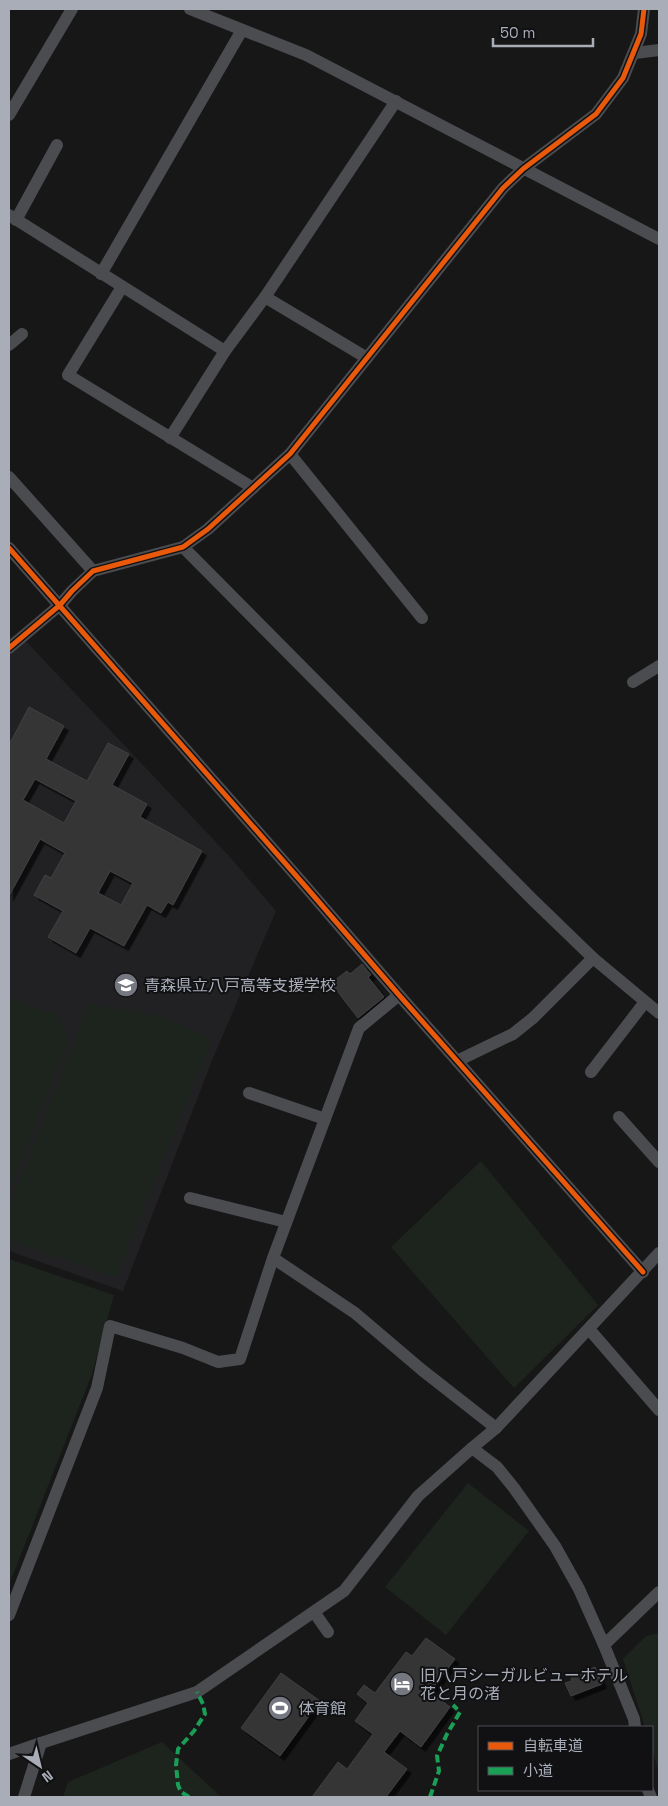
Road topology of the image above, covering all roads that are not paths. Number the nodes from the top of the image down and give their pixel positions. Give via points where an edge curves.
1 (72, 9) edge
2 (190, 9) edge
3 (644, 9) edge
4 (242, 30) junction
5 (659, 50) edge
6 (635, 53) junction
7 (396, 101) junction
8 (9, 115) edge
9 (57, 145) dead end
10 (523, 169) junction
11 (12, 218) edge
12 (659, 239) edge
13 (101, 274) junction
14 (122, 287) junction
15 (265, 297) junction
16 (22, 334) dead end
17 (9, 345) edge
18 (226, 351) junction
19 (367, 358) junction
20 (170, 438) junction
21 (290, 454) junction
22 (9, 477) edge
23 (252, 488) junction
24 (183, 547) junction
25 (9, 548) edge
26 (94, 571) junction
27 (60, 605) junction
28 (422, 618) dead end
29 (9, 648) edge
30 (659, 666) edge
31 (633, 682) dead end
32 (593, 958) junction
33 (399, 996) junction
34 (645, 1002) junction
35 (659, 1013) edge
36 (457, 1061) junction
37 (591, 1072) dead end
38 (249, 1093) dead end
39 (619, 1117) dead end
40 (325, 1120) junction
41 (659, 1162) edge
42 (190, 1198) dead end
43 (286, 1222) junction
44 (659, 1253) edge
45 (273, 1258) junction
46 (643, 1272) junction
47 (589, 1329) junction
48 (659, 1410) edge
49 (496, 1428) junction
50 (472, 1448) junction
51 (659, 1592) edge
52 (314, 1612) junction
53 (9, 1615) edge
54 (328, 1632) dead end
55 (604, 1645) junction
56 (635, 1726) edge
57 (41, 1743) junction
58 (9, 1754) edge
59 (24, 1797) edge

1 - 8 street
2 - 4 street
3 - 6 street
4 - 7 street via 306,55
4 - 13 street
5 - 6 street
6 - 10 street via 623,78 596,114
7 - 10 street
7 - 15 street
9 - 11 street
10 - 12 street
10 - 19 street via 503,188
11 - 13 street
13 - 14 street
14 - 18 street
14 - 20 street via 68,375
15 - 18 street
15 - 19 street
16 - 17 street
18 - 20 street
19 - 21 street
20 - 23 street
21 - 23 street
21 - 28 street
22 - 26 street
23 - 24 street via 208,529
24 - 26 street
24 - 32 street
25 - 27 street
26 - 27 street
27 - 29 street
27 - 33 street
30 - 31 street
32 - 34 street
32 - 36 street via 513,1034
33 - 36 street
33 - 40 street via 359,1028
34 - 35 street
34 - 37 street
36 - 46 street
38 - 40 street
39 - 41 street
40 - 43 street
42 - 43 street
43 - 45 street
44 - 46 street
45 - 49 street via 355,1313
45 - 53 street via 240,1359 218,1362 110,1326 97,1388
46 - 47 street
47 - 48 street
47 - 49 street
49 - 50 street
50 - 52 street via 418,1496 344,1591
50 - 55 street via 497,1467 555,1546 580,1589
51 - 55 street
52 - 54 street
52 - 57 street via 198,1692
55 - 56 street
57 - 58 street
57 - 59 street

